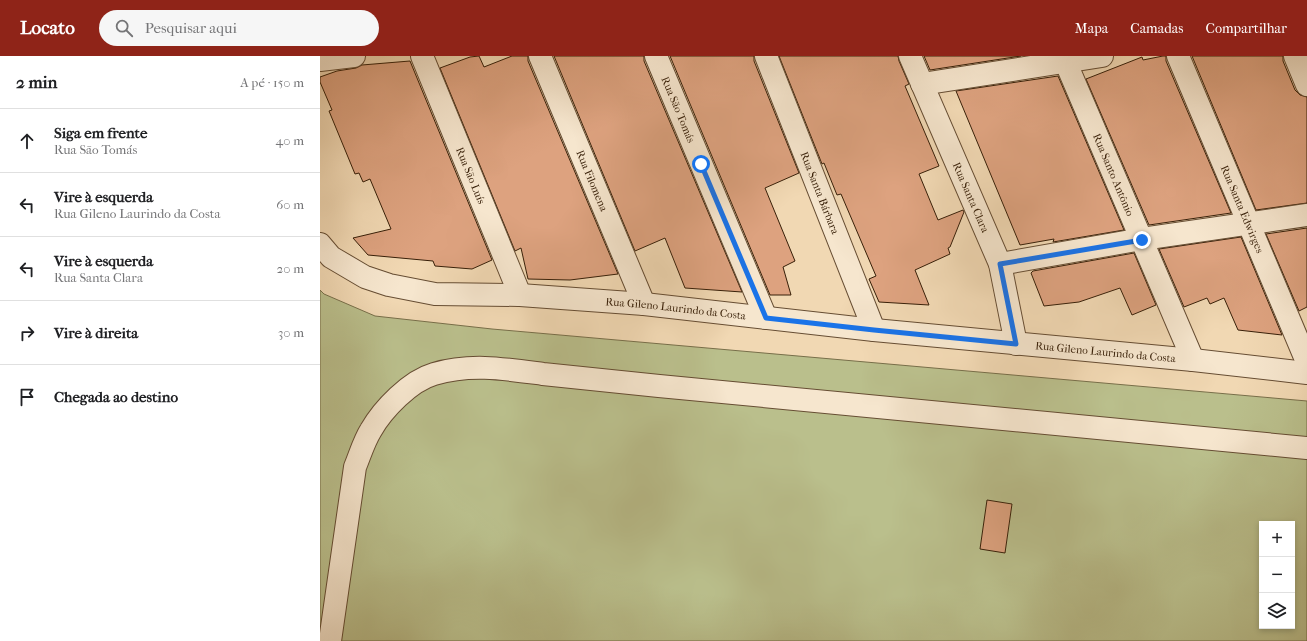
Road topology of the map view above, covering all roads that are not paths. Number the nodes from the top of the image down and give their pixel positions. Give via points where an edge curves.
1 (354, 56) edge
2 (422, 56) edge
3 (540, 56) edge
4 (656, 56) edge
5 (766, 56) edge
6 (910, 56) edge
7 (1102, 56) edge
8 (1178, 56) edge
9 (1295, 56) edge
10 (1065, 59) edge
11 (320, 60) edge
12 (922, 84) junction
13 (1307, 85) edge
14 (1307, 215) edge
15 (1248, 223) junction
16 (1142, 240) junction
17 (320, 244) edge
18 (1000, 264) junction
19 (520, 295) junction
20 (644, 304) junction
21 (766, 318) junction
22 (874, 330) junction
23 (1016, 344) junction
24 (1193, 360) junction
25 (1307, 362) edge
26 (1307, 373) edge
27 (1307, 448) edge
28 (330, 641) edge

1 - 11 street
2 - 19 street, Rua São Luís
3 - 20 street, Rua Filomena
4 - 21 street, Rua São Tomás
5 - 22 street, Rua Santa Bárbara
6 - 12 street, Rua Santa Clara
7 - 10 street
8 - 15 street, Rua Santa Edwirges
9 - 13 street
10 - 12 street
10 - 16 street, Rua Santo Antônio
12 - 18 street, Rua Santa Clara
14 - 15 street
15 - 16 street
15 - 25 street, Rua Santa Edwirges
16 - 18 street
16 - 24 street, Rua Santo Antônio
17 - 19 street, Rua Gileno Laurindo da Costa via 331,257 365,277 389,285 435,294
18 - 23 street, Rua Santa Clara
19 - 20 street, Rua Gileno Laurindo da Costa
20 - 21 street, Rua Gileno Laurindo da Costa
21 - 22 street, Rua Gileno Laurindo da Costa
22 - 23 street, Rua Gileno Laurindo da Costa
23 - 24 street, Rua Gileno Laurindo da Costa
24 - 26 street, Rua Gileno Laurindo da Costa
27 - 28 street via 483,367 451,369 416,381 383,413 363,446 355,467

